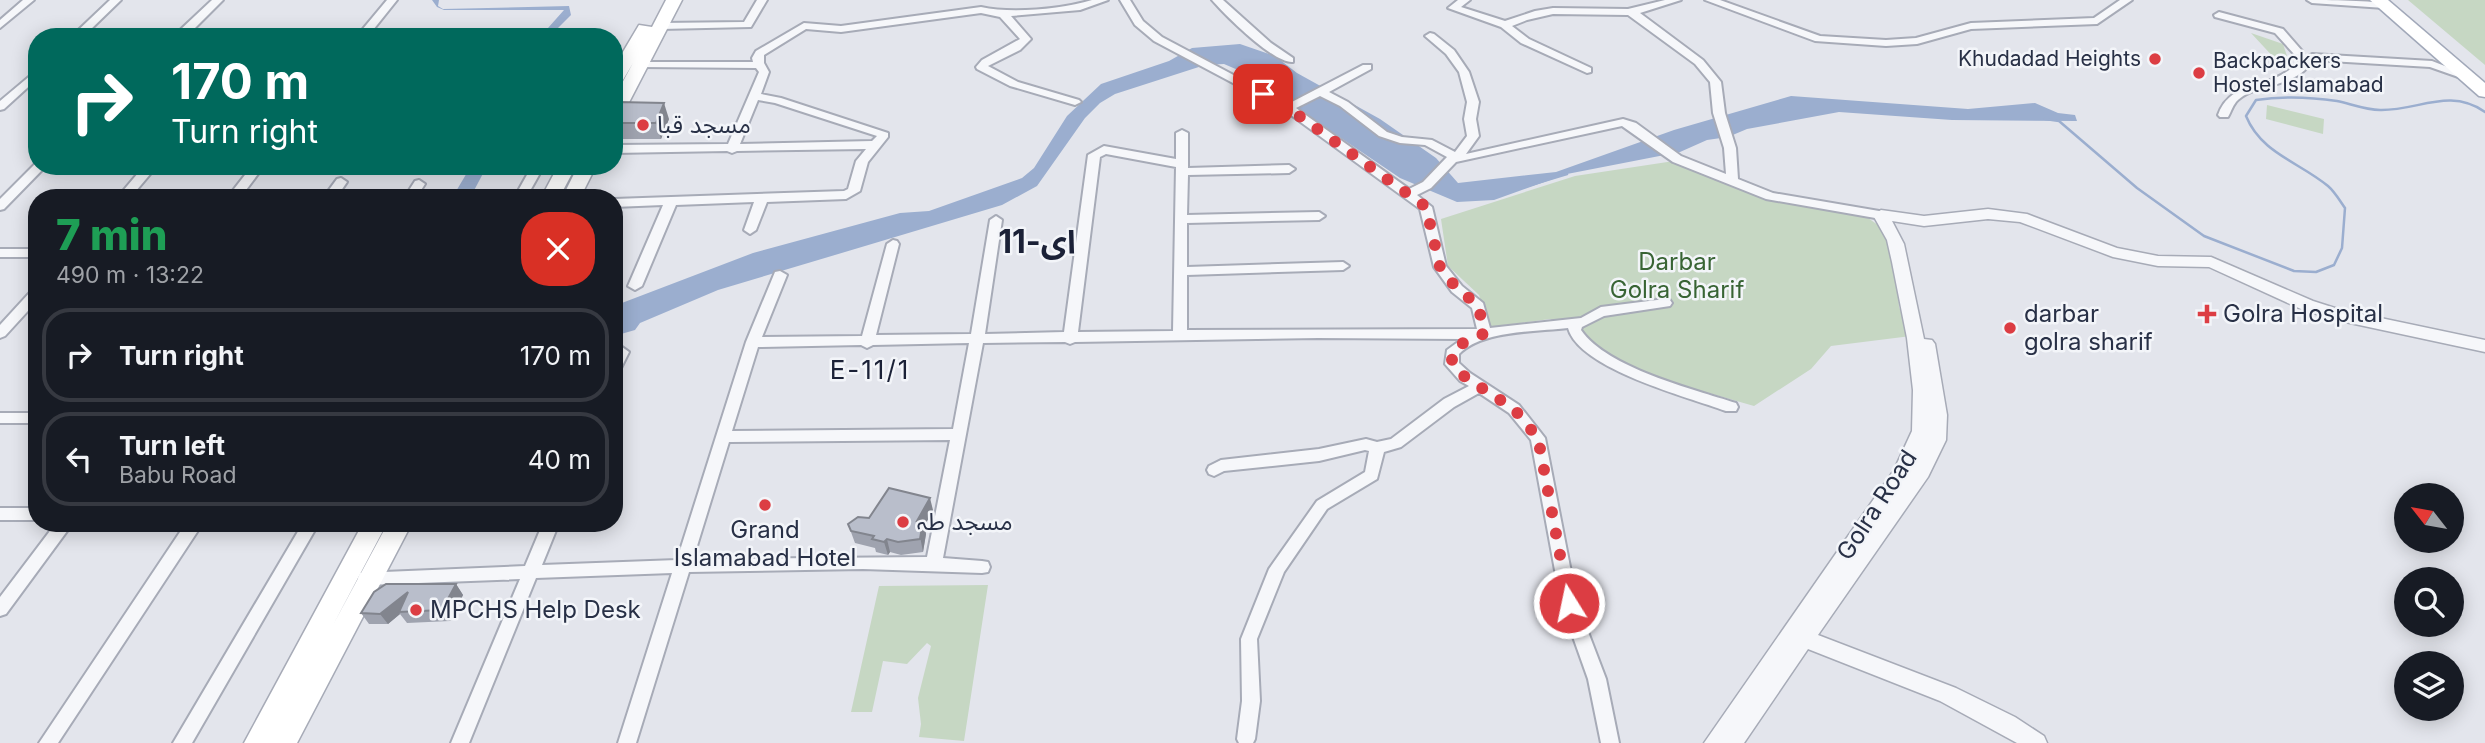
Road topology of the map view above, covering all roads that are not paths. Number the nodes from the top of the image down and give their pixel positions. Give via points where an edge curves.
1 (29, 0) edge
2 (116, 0) edge
3 (218, 0) edge
4 (392, 0) edge
5 (661, 0) edge
6 (674, 0) edge
7 (762, 0) edge
8 (963, 0) edge
9 (1103, 0) edge
10 (1125, 0) edge
11 (1217, 0) edge
12 (1465, 0) edge
13 (1676, 0) edge
14 (1710, 0) edge
15 (2127, 0) edge
16 (2312, 0) edge
17 (1608, 1) edge
18 (2392, 2) edge
19 (972, 10) junction
20 (1618, 12) junction
21 (1631, 12) junction
22 (1002, 15) junction
23 (2220, 15) dead end
24 (0, 25) edge
25 (1504, 25) junction
26 (661, 26) junction
27 (85, 28) edge
28 (184, 28) edge
29 (370, 28) edge
30 (1430, 37) dead end
31 (2441, 54) junction
32 (2303, 55) junction
33 (1289, 60) dead end
34 (641, 64) junction
35 (759, 65) junction
36 (1367, 67) dead end
37 (1587, 70) dead end
38 (2477, 74) edge
39 (623, 78) edge
40 (28, 81) edge
41 (623, 82) edge
42 (2485, 92) edge
43 (1317, 93) junction
44 (753, 96) junction
45 (1075, 102) dead end
46 (0, 107) edge
47 (1288, 108) junction
48 (2224, 115) dead end
49 (1182, 133) dead end
50 (873, 145) junction
51 (623, 149) edge
52 (732, 149) junction
53 (1456, 157) junction
54 (1181, 168) junction
55 (1289, 169) dead end
56 (31, 175) edge
57 (143, 175) edge
58 (251, 175) edge
59 (1732, 181) junction
60 (341, 182) dead end
61 (419, 184) dead end
62 (131, 189) edge
63 (240, 189) edge
64 (336, 189) edge
65 (416, 189) edge
66 (1408, 194) junction
67 (762, 198) junction
68 (671, 201) junction
69 (623, 203) edge
70 (0, 206) edge
71 (1881, 215) junction
72 (1319, 216) dead end
73 (1183, 219) junction
74 (996, 220) dead end
75 (1902, 220) junction
76 (750, 230) dead end
77 (893, 244) dead end
78 (0, 253) edge
79 (28, 253) edge
80 (1343, 266) dead end
81 (1182, 271) junction
82 (780, 275) dead end
83 (635, 286) dead end
84 (28, 303) edge
85 (1665, 303) dead end
86 (1577, 323) junction
87 (0, 333) edge
88 (1485, 333) junction
89 (1180, 336) junction
90 (977, 339) junction
91 (1070, 339) junction
92 (753, 342) junction
93 (867, 343) junction
94 (2485, 346) edge
95 (1481, 386) junction
96 (1731, 407) dead end
97 (0, 418) edge
98 (28, 418) edge
99 (958, 434) junction
100 (723, 437) junction
101 (1377, 448) junction
102 (1214, 470) dead end
103 (0, 514) edge
104 (28, 514) edge
105 (58, 532) edge
106 (189, 532) edge
107 (306, 532) edge
108 (370, 532) edge
109 (395, 532) edge
110 (547, 532) edge
111 (934, 564) junction
112 (684, 565) junction
113 (982, 567) dead end
114 (530, 572) junction
115 (372, 578) junction
116 (347, 579) junction
117 (0, 610) edge
118 (1798, 635) junction
119 (1246, 739) dead end
120 (48, 743) edge
121 (182, 743) edge
122 (257, 743) edge
123 (283, 743) edge
124 (460, 743) edge
125 (626, 743) edge
126 (1610, 743) edge
127 (1714, 743) edge
128 (1731, 743) edge
129 (2036, 743) edge

1 - 24 street
2 - 27 street
3 - 28 street
4 - 29 street
5 - 39 main road
6 - 26 main road
7 - 26 street via 747,25
8 - 19 street
9 - 22 street via 1080,7
10 - 47 street via 1139,23 1158,39
11 - 33 street
12 - 25 street via 1453,8
13 - 21 street
14 - 15 street via 1819,39 1886,43 1917,41 1971,26 2097,21
16 - 18 street
17 - 20 street
18 - 31 main road
18 - 38 main road
19 - 22 street
19 - 35 street via 848,29 804,26 760,52
20 - 21 street
20 - 25 street via 1549,4 1523,12
21 - 59 street via 1705,67 1718,89
22 - 45 street via 1018,27 1026,41 981,67 1014,84
23 - 32 street via 2279,31
25 - 37 street via 1525,41
26 - 34 main road
30 - 53 street via 1457,60 1470,89 1474,132
31 - 32 street via 2426,58 2306,50
31 - 38 main road
32 - 38 street via 2432,64
32 - 48 street via 2276,83 2245,90 2229,102
34 - 35 street
34 - 41 main road
35 - 44 street via 764,72
36 - 43 street
38 - 42 main road
40 - 46 street
43 - 47 street
43 - 53 street via 1344,104 1378,132 1400,140 1428,142
44 - 50 street via 884,135
44 - 52 street
47 - 66 street
49 - 54 street
50 - 52 street
50 - 67 street via 850,193
51 - 52 street
53 - 59 street via 1546,141 1619,121 1632,125 1677,159
53 - 66 street via 1427,185
54 - 55 street
54 - 73 street
54 - 91 street via 1104,150 1094,155
56 - 70 street
57 - 62 street
58 - 63 street
59 - 71 street via 1770,196
60 - 64 street
61 - 65 street
66 - 88 street via 1426,207 1440,267 1478,306
67 - 68 street
67 - 76 street
68 - 69 street
68 - 83 street
71 - 75 street
71 - 118 street, Golra Road via 1896,244 1915,344 1921,432 1901,475
72 - 73 street
73 - 81 street
74 - 90 street
75 - 94 street via 1988,214 2022,218 2113,252 2158,261 2211,262 2336,314
75 - 118 street, Golra Road via 1931,376 1937,440 1921,472
77 - 93 street
78 - 79 street
80 - 81 street
81 - 89 street
82 - 92 street
84 - 87 street
85 - 86 street via 1601,312
86 - 88 street
86 - 96 street via 1578,340 1603,357 1652,381
88 - 89 street
88 - 95 street via 1452,353 1452,364
89 - 91 street
90 - 91 street
90 - 93 street
90 - 99 street
92 - 93 street
92 - 100 street
95 - 101 street via 1448,403 1396,443
95 - 126 street via 1514,409 1538,438 1569,603 1597,679
97 - 98 street
99 - 100 street
99 - 111 street
100 - 112 street
101 - 102 street via 1366,444
101 - 119 street via 1372,475 1322,505 1277,569 1249,639 1251,701
103 - 104 street
105 - 117 street
106 - 120 street
107 - 121 street
108 - 116 main road
109 - 115 main road
110 - 114 street
111 - 112 street
111 - 113 street
112 - 114 street
112 - 125 street
114 - 115 street
114 - 124 street
115 - 116 street
115 - 123 main road
116 - 122 main road
118 - 127 street, Golra Road
118 - 128 street, Golra Road
118 - 129 street via 1967,702

